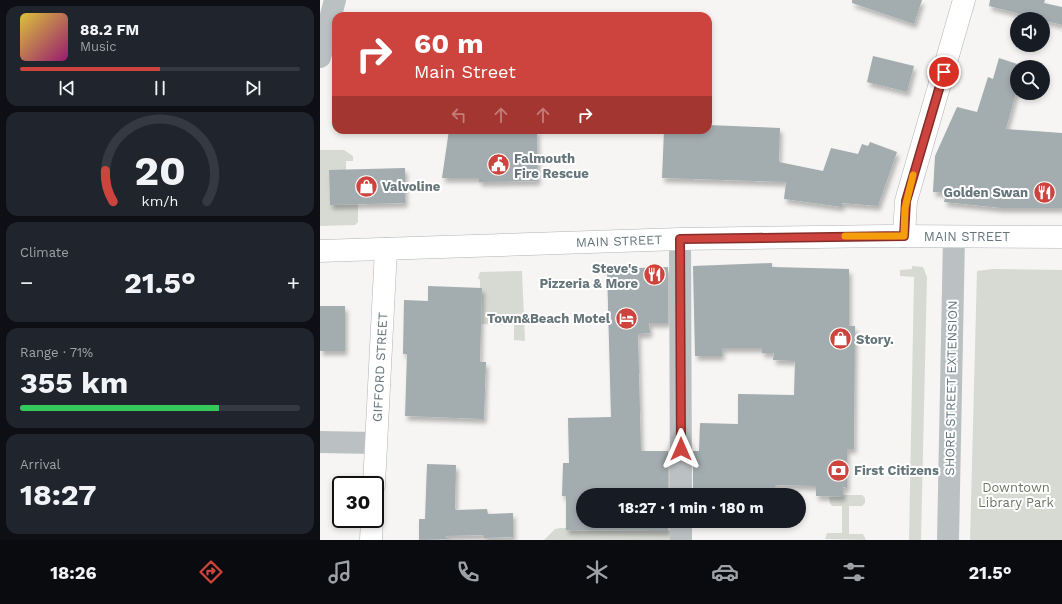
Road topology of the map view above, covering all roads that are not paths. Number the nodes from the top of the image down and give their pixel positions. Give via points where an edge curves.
1 (335, 0) edge
2 (964, 0) edge
3 (320, 57) edge
4 (904, 236) junction
5 (954, 237) junction
6 (1062, 237) edge
7 (680, 239) junction
8 (386, 249) junction
9 (320, 251) edge
10 (320, 442) edge
11 (376, 443) junction
12 (374, 476) edge
13 (681, 488) edge
14 (372, 528) edge
15 (681, 528) edge
16 (371, 540) edge
17 (681, 540) edge
18 (948, 540) edge

1 - 3 street
2 - 4 main road via 906,201
4 - 5 main road, MAIN STREET
4 - 7 main road, MAIN STREET
5 - 6 main road, MAIN STREET
5 - 18 street, SHORE STREET EXTENSION
7 - 8 main road, MAIN STREET
7 - 13 street
8 - 9 main road, MAIN STREET
8 - 11 main road, GIFFORD STREET
10 - 11 street
11 - 12 main road, GIFFORD STREET
14 - 16 main road
15 - 17 street

